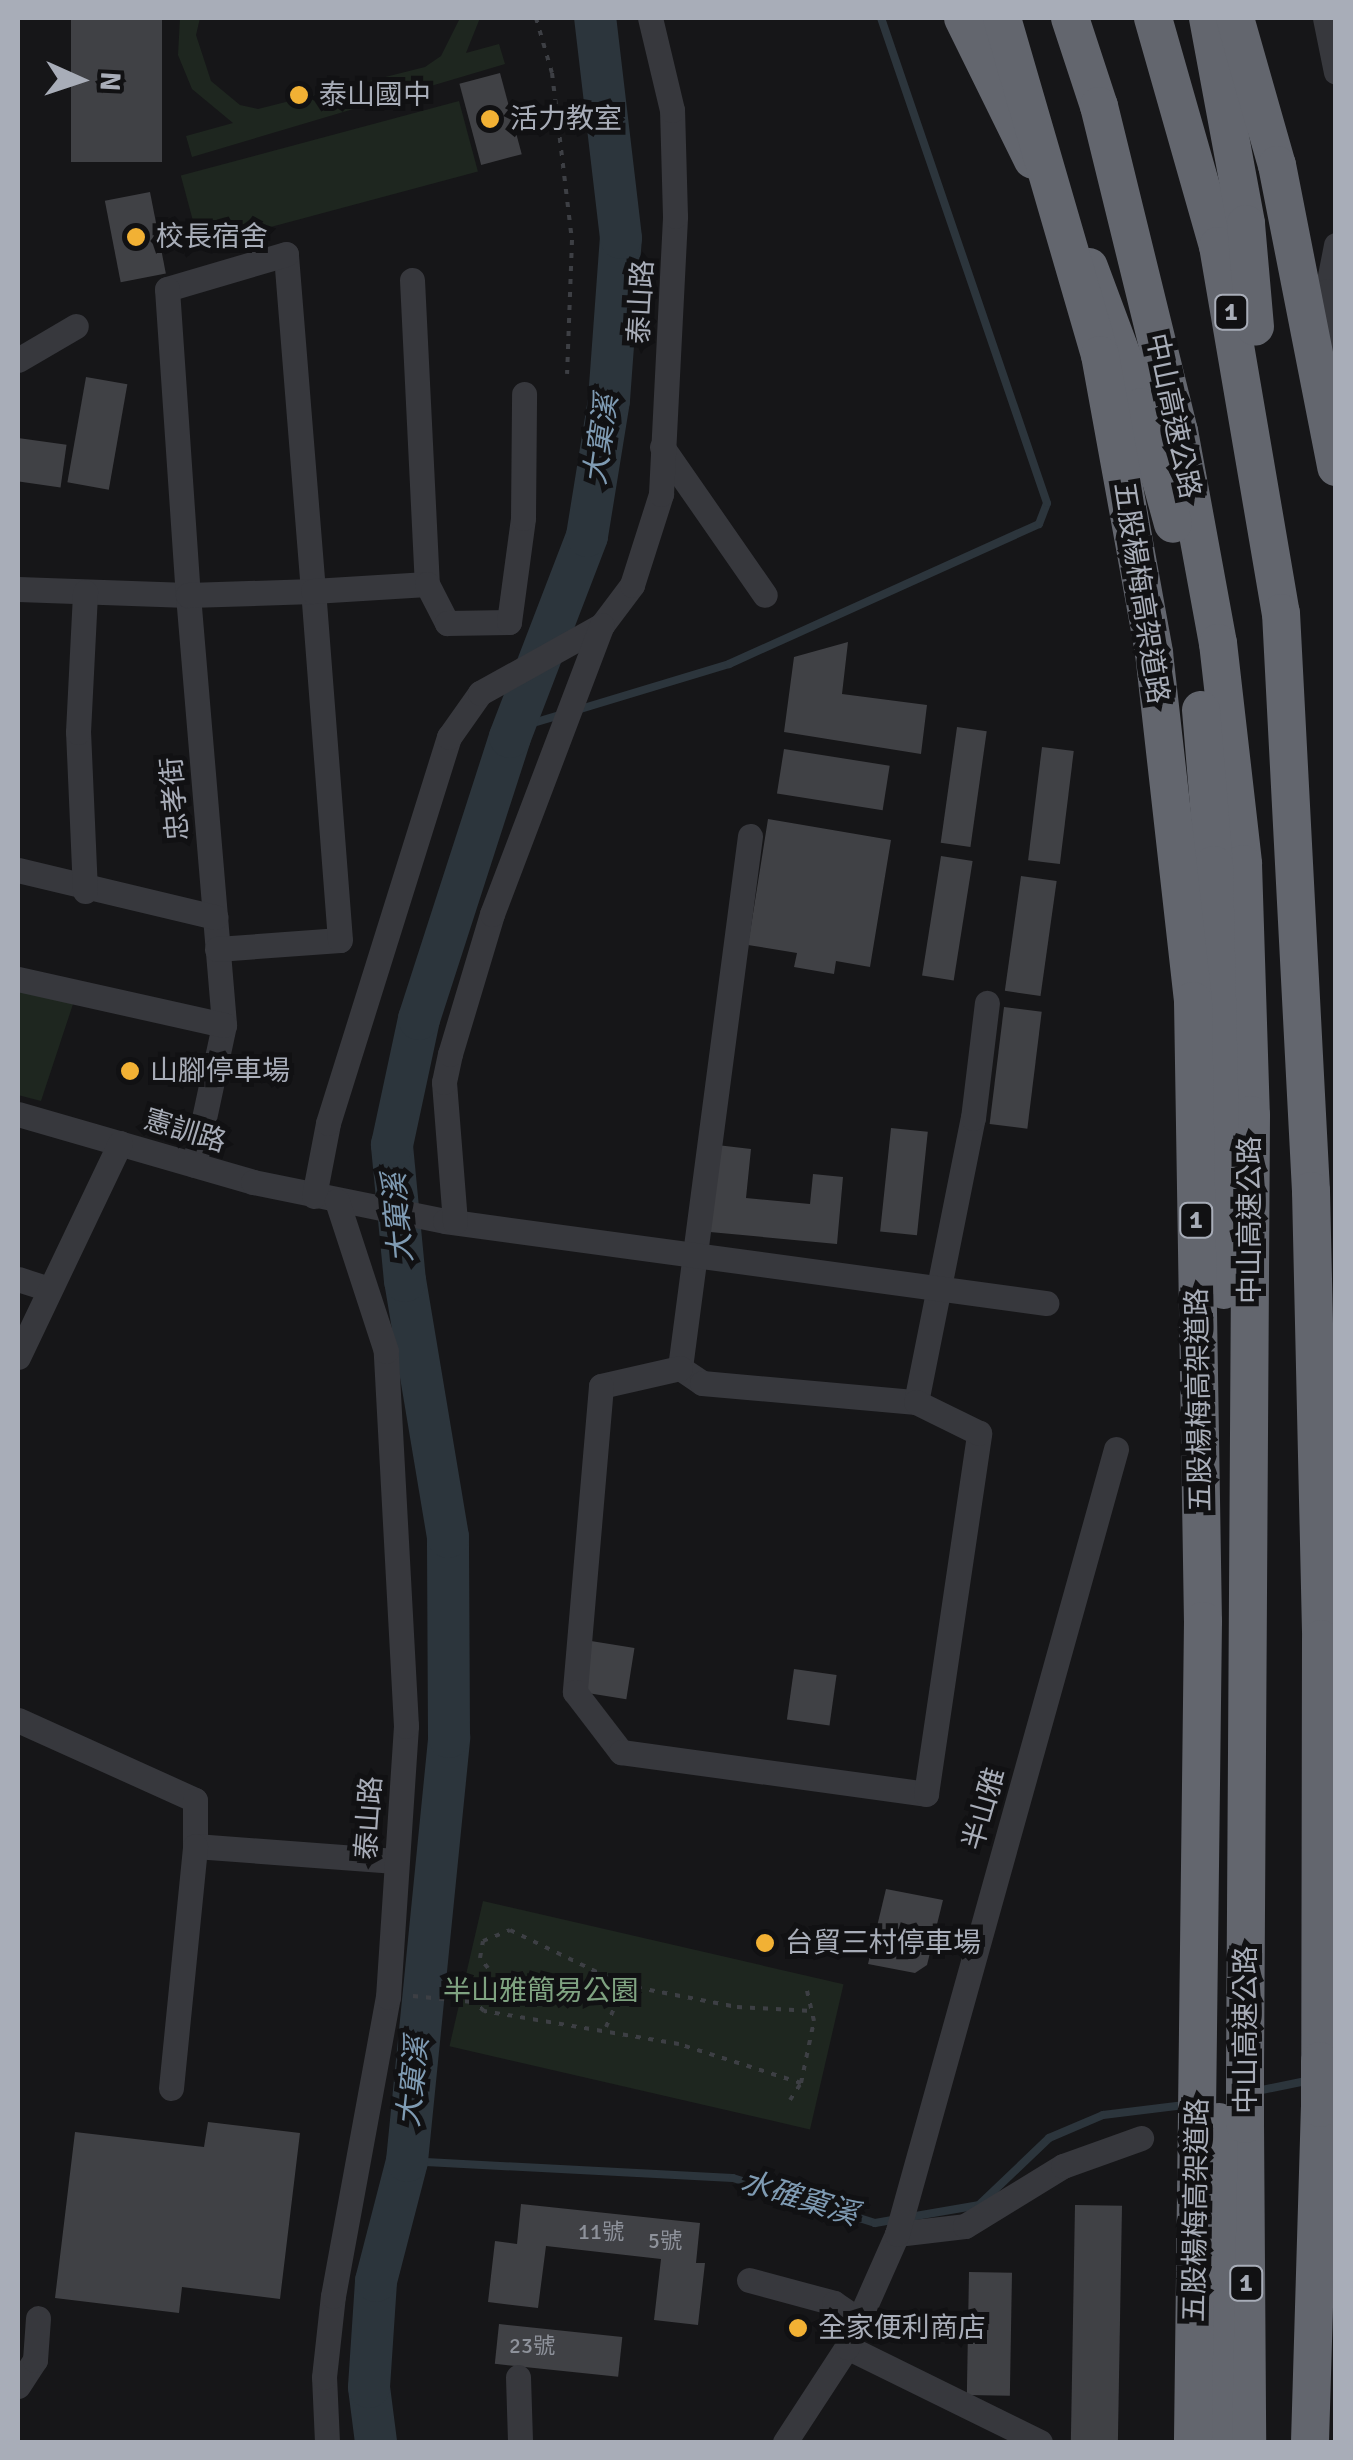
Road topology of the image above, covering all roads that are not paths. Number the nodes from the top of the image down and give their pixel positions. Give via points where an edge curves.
1 (650, 18) edge
2 (962, 18) edge
3 (987, 18) edge
4 (1002, 18) edge
5 (1070, 18) edge
6 (1153, 18) edge
7 (1208, 18) edge
8 (1236, 18) edge
9 (1324, 18) edge
10 (1336, 72) edge
11 (1336, 245) edge
12 (412, 280) dead end
13 (1104, 306) junction
14 (76, 326) dead end
15 (1336, 351) edge
16 (18, 360) edge
17 (524, 394) dead end
18 (662, 446) junction
19 (1336, 467) edge
20 (427, 584) junction
21 (18, 589) edge
22 (313, 591) junction
23 (85, 592) junction
24 (765, 594) dead end
25 (188, 595) junction
26 (1192, 608) junction
27 (1281, 613) junction
28 (596, 626) junction
29 (750, 836) dead end
30 (1243, 864) junction
31 (18, 870) edge
32 (85, 891) junction
33 (215, 916) junction
34 (218, 949) junction
35 (18, 979) edge
36 (987, 1003) dead end
37 (224, 1026) junction
38 (18, 1114) edge
39 (120, 1143) junction
40 (194, 1164) junction
41 (326, 1199) junction
42 (450, 1222) junction
43 (692, 1254) junction
44 (18, 1279) edge
45 (46, 1288) junction
46 (939, 1289) junction
47 (1046, 1303) dead end
48 (18, 1357) edge
49 (680, 1368) junction
50 (916, 1402) junction
51 (1116, 1449) dead end
52 (1321, 1640) junction
53 (18, 1720) edge
54 (1336, 1777) edge
55 (195, 1846) junction
56 (395, 1860) junction
57 (1232, 2074) junction
58 (171, 2088) dead end
59 (1232, 2123) junction
60 (1142, 2138) dead end
61 (898, 2229) junction
62 (749, 2280) dead end
63 (38, 2318) dead end
64 (860, 2320) junction
65 (848, 2347) junction
66 (518, 2377) dead end
67 (18, 2386) edge
68 (326, 2442) edge
69 (520, 2442) edge
70 (785, 2442) edge
71 (1040, 2442) edge
72 (1193, 2442) edge
73 (1213, 2442) edge
74 (1247, 2442) edge
75 (1310, 2442) edge

1 - 18 street, 泰山路 via 672,110 675,216
2 - 13 highway
3 - 13 highway
4 - 72 highway, 五股楊梅高架道路 / 1, bridge via 1100,356 1154,653 1193,1001 1203,1622
5 - 30 highway, 中山高速公路 / 1 via 1099,106 1179,431 1218,644
6 - 27 highway, 1 via 1218,246
7 - 27 highway via 1246,224
8 - 19 highway via 1277,165
9 - 10 street
11 - 15 street via 1326,291
12 - 20 street
13 - 26 highway via 1141,407
14 - 16 street
17 - 20 street via 523,518 509,622 448,623
18 - 24 street
18 - 28 street, 泰山路 via 661,494 632,585
20 - 22 street
21 - 23 street
22 - 25 street
22 - 25 street, 忠孝街 via 286,254 167,288
22 - 34 street via 340,940
23 - 25 street
23 - 32 street via 78,732
25 - 33 street, 忠孝街
26 - 30 highway
26 - 57 highway via 1214,866 1223,1120
27 - 52 highway, 1 via 1311,1191
28 - 41 street, 泰山路 via 480,693 449,737 328,1123
28 - 42 street via 492,914 450,1054 444,1082
29 - 43 street
30 - 57 highway, 中山高速公路 / 1 via 1250,1115
31 - 32 street
32 - 33 street
33 - 34 street, 忠孝街
34 - 37 street, 忠孝街
35 - 37 street
36 - 46 street via 973,1118
37 - 40 street, 忠孝街
38 - 39 street, 憲訓路
39 - 40 street, 憲訓路
39 - 45 street
40 - 41 street, 憲訓路
41 - 42 street, 憲訓路
41 - 56 street, 泰山路 via 386,1351 406,1726
42 - 43 street
43 - 46 street
43 - 49 street
44 - 45 street
45 - 48 street
46 - 47 street
46 - 50 street
49 - 50 street via 702,1383
49 - 50 street via 600,1386 576,1692 621,1752 926,1794 979,1433
51 - 61 street, 半山雅
52 - 54 highway
52 - 75 highway, 1, bridge via 1320,2108
53 - 55 street via 195,1800
55 - 56 street
55 - 58 street
56 - 68 street, 泰山路 via 385,2016 331,2312
57 - 59 highway, 中山高速公路 / 1, bridge
59 - 73 highway
59 - 74 highway, 中山高速公路 / 1
60 - 61 street via 1064,2166 965,2226
61 - 64 street, 半山雅
62 - 64 street via 834,2303
63 - 67 street via 35,2360
64 - 65 street, 半山雅
65 - 70 street, 半山雅
65 - 71 street
66 - 69 street

